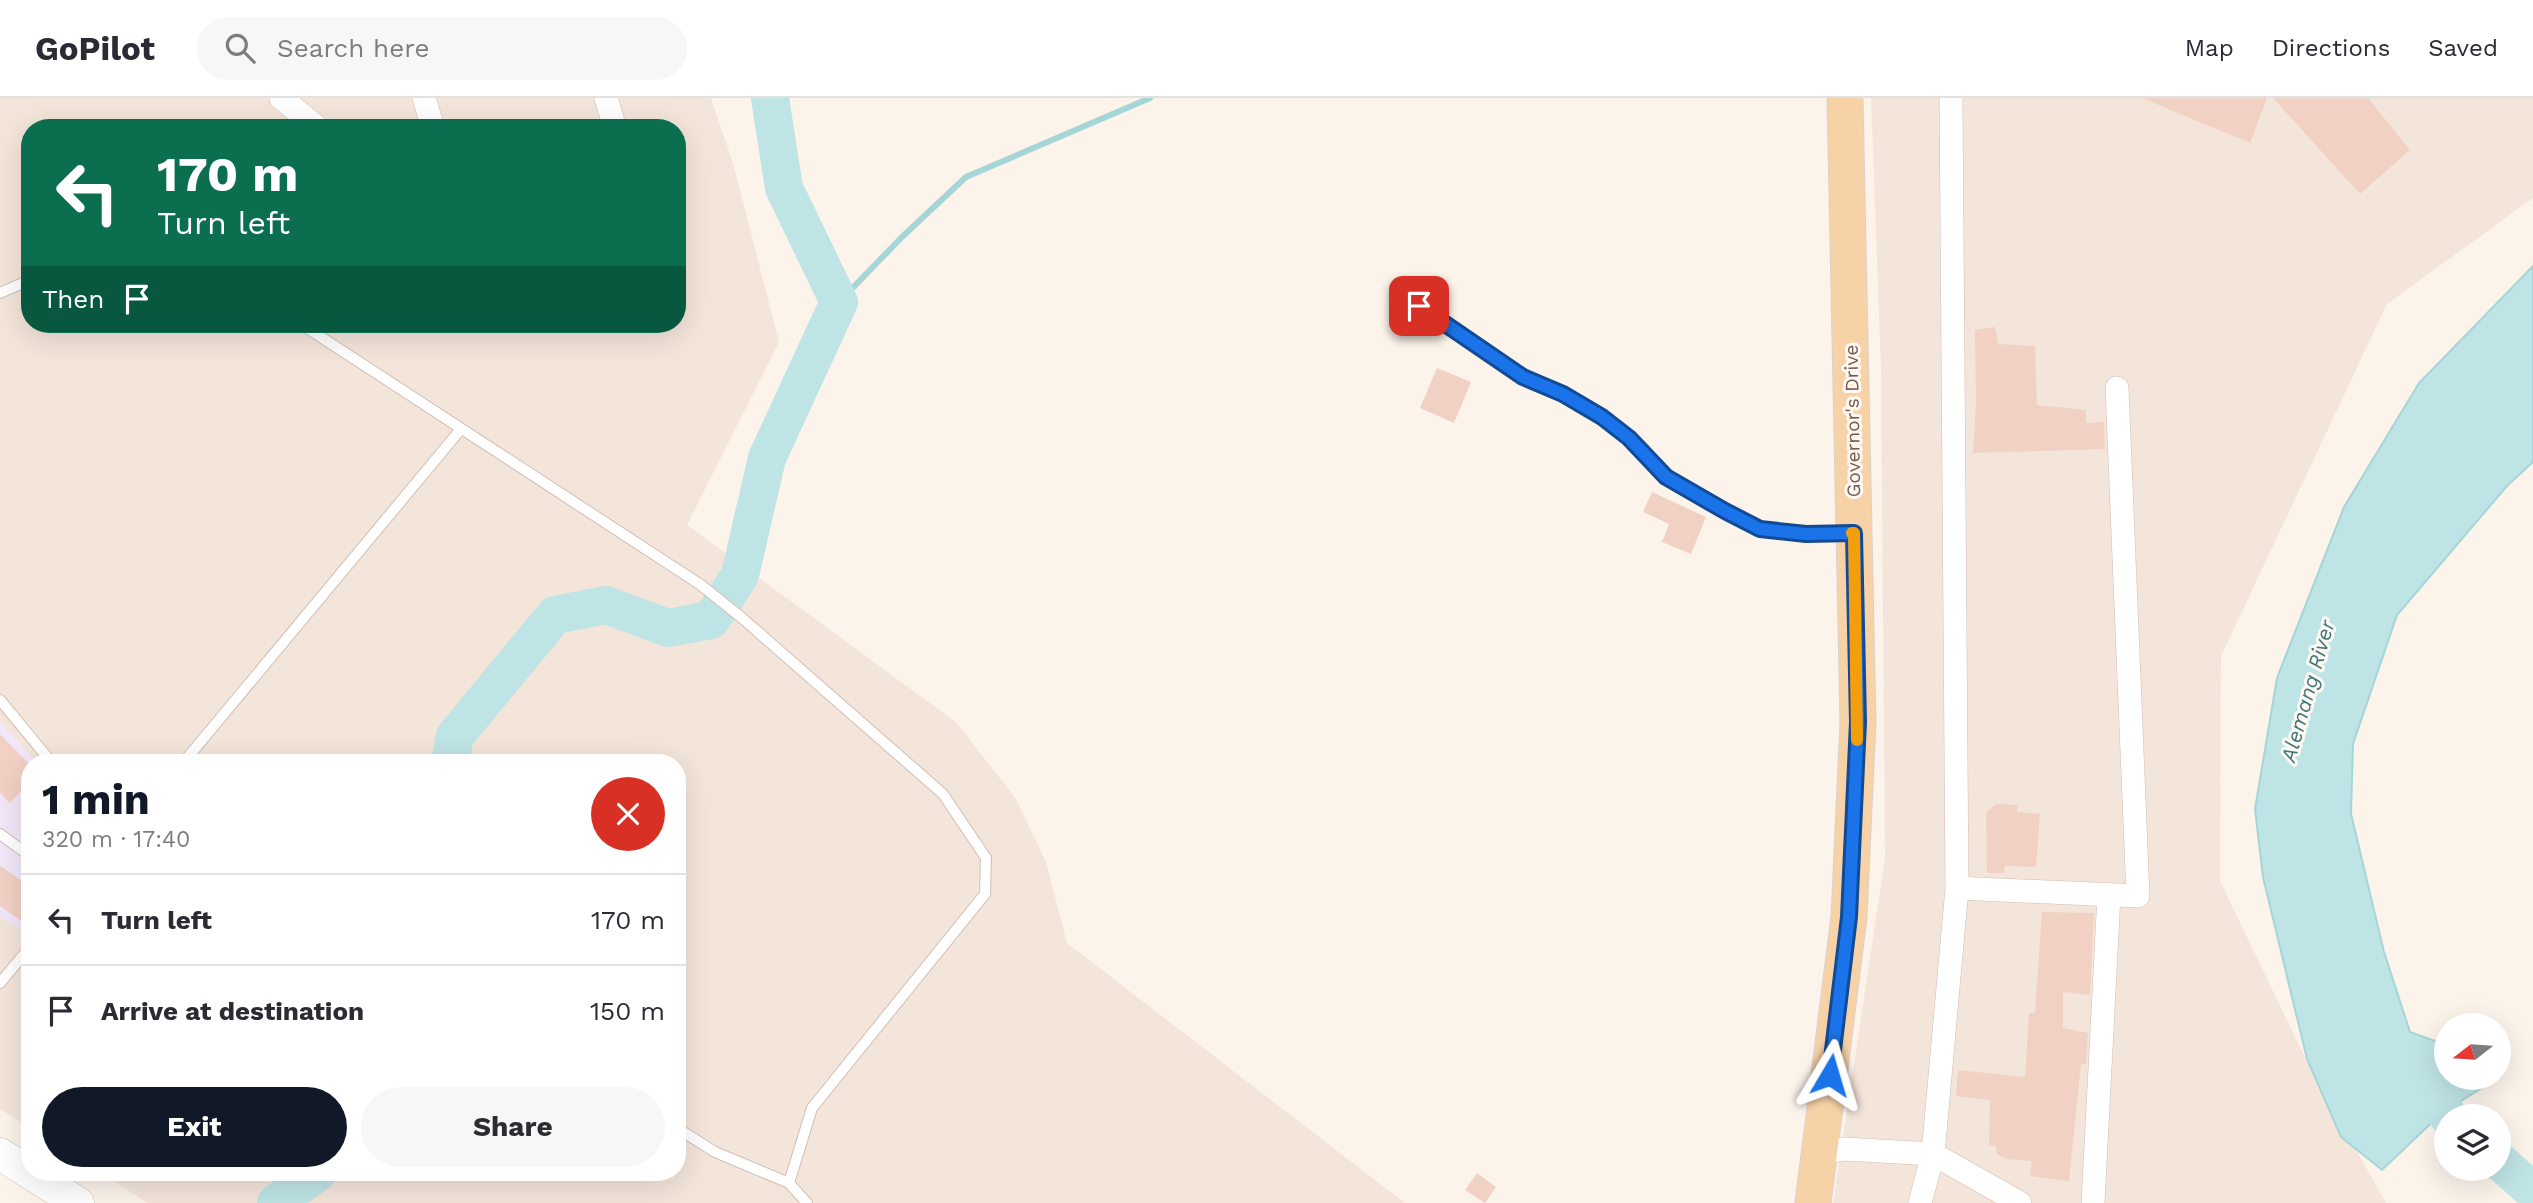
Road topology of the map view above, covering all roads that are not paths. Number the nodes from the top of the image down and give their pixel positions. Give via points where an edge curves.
1 (281, 98) edge
2 (424, 98) edge
3 (606, 98) edge
4 (1845, 98) edge
5 (1951, 98) edge
6 (307, 119) edge
7 (430, 119) edge
8 (612, 119) edge
9 (21, 284) edge
10 (1398, 292) dead end
11 (0, 293) edge
12 (315, 333) edge
13 (2117, 388) dead end
14 (461, 429) junction
15 (1854, 533) junction
16 (0, 700) edge
17 (45, 754) edge
18 (190, 754) edge
19 (0, 834) edge
20 (21, 849) edge
21 (1956, 887) junction
22 (2109, 895) junction
23 (21, 958) edge
24 (0, 983) edge
25 (686, 1134) edge
26 (1821, 1152) junction
27 (0, 1154) edge
28 (1933, 1154) junction
29 (21, 1167) edge
30 (43, 1181) edge
31 (789, 1183) junction
32 (78, 1203) edge
33 (807, 1203) edge
34 (1813, 1203) edge
35 (1920, 1203) edge
36 (2020, 1203) edge
37 (2093, 1203) edge

1 - 6 street
2 - 7 street
3 - 8 street
4 - 15 main road, Governor's Drive
5 - 21 street
9 - 11 lane
10 - 15 lane via 1523,377 1602,417 1666,477 1725,511 1760,529
12 - 14 lane
13 - 22 street via 2138,896
14 - 18 lane
14 - 31 lane via 701,584 943,794 986,858 985,894 812,1108
15 - 26 main road, Governor's Drive via 1858,722 1849,917
16 - 17 lane
19 - 20 lane
21 - 22 street
21 - 28 street
22 - 37 street
23 - 24 lane
25 - 31 lane via 715,1152
26 - 28 street
26 - 34 main road, Governor's Drive
27 - 29 street
28 - 35 street
28 - 36 street
30 - 32 street
31 - 33 lane

